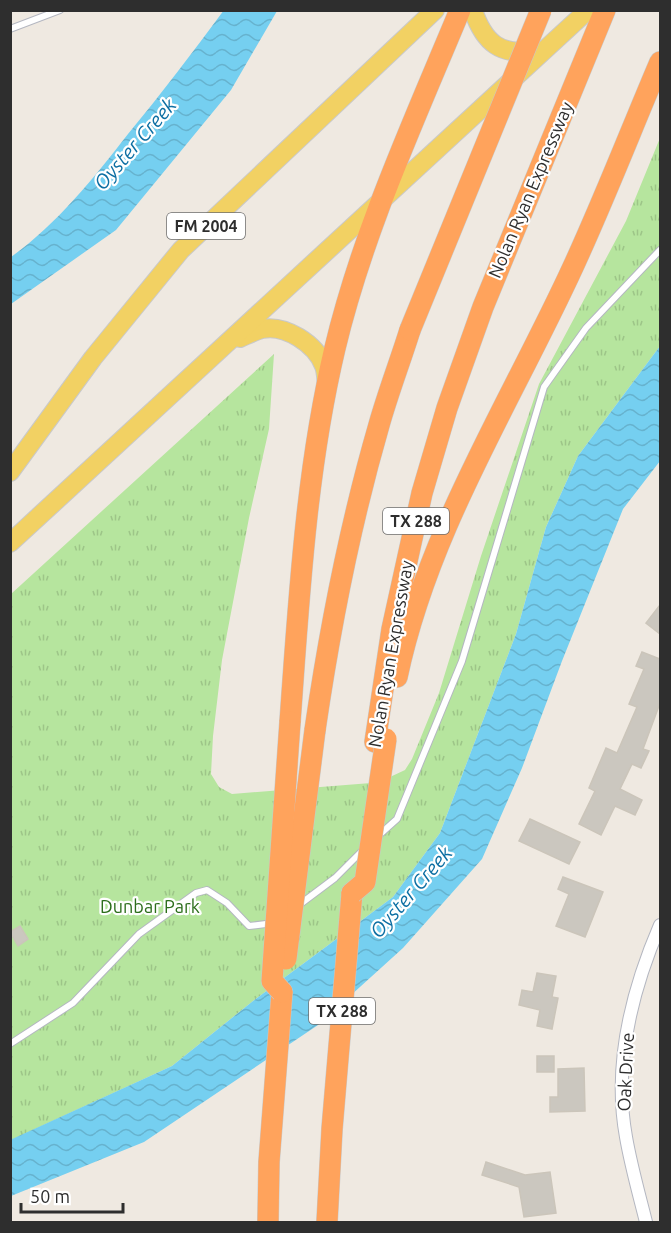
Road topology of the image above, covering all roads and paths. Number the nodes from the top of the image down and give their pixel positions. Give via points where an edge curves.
1 (60, 10) edge
2 (435, 10) edge
3 (460, 10) edge
4 (473, 10) edge
5 (541, 10) edge
6 (588, 10) edge
7 (605, 10) edge
8 (10, 28) edge
9 (566, 32) junction
10 (660, 62) edge
11 (381, 201) junction
12 (660, 250) edge
13 (227, 343) junction
14 (327, 385) junction
15 (10, 472) edge
16 (10, 543) edge
17 (380, 741) junction
18 (660, 925) edge
19 (282, 992) junction
20 (10, 1044) edge
21 (268, 1222) edge
22 (327, 1222) edge
23 (646, 1222) edge

1 - 8 lane
2 - 15 main road, FM 2004 / FM 2004 via 181,250 93,358
3 - 11 highway
4 - 9 main road via 486,38 510,52 539,49
5 - 19 highway, TX 288, bridge via 410,330 379,425 328,640
6 - 9 main road
7 - 17 highway, Nolan Ryan Expressway / TX 288 via 483,307 447,408 422,493 392,629
9 - 11 main road
10 - 17 highway via 573,267 470,474 420,594
11 - 13 main road
11 - 14 highway via 344,315
12 - 20 lane via 586,328 544,387 462,661 397,819 334,878 275,923 249,926 227,903 207,890 196,893 139,934 73,1003
13 - 14 main road via 262,329 295,335 322,362
13 - 16 main road
14 - 19 highway, bridge via 312,475 290,723 272,981
17 - 22 highway, TX 288, bridge via 365,882 352,893
18 - 23 street, Oak Drive via 636,989 622,1082 626,1136
19 - 21 highway, TX 288

